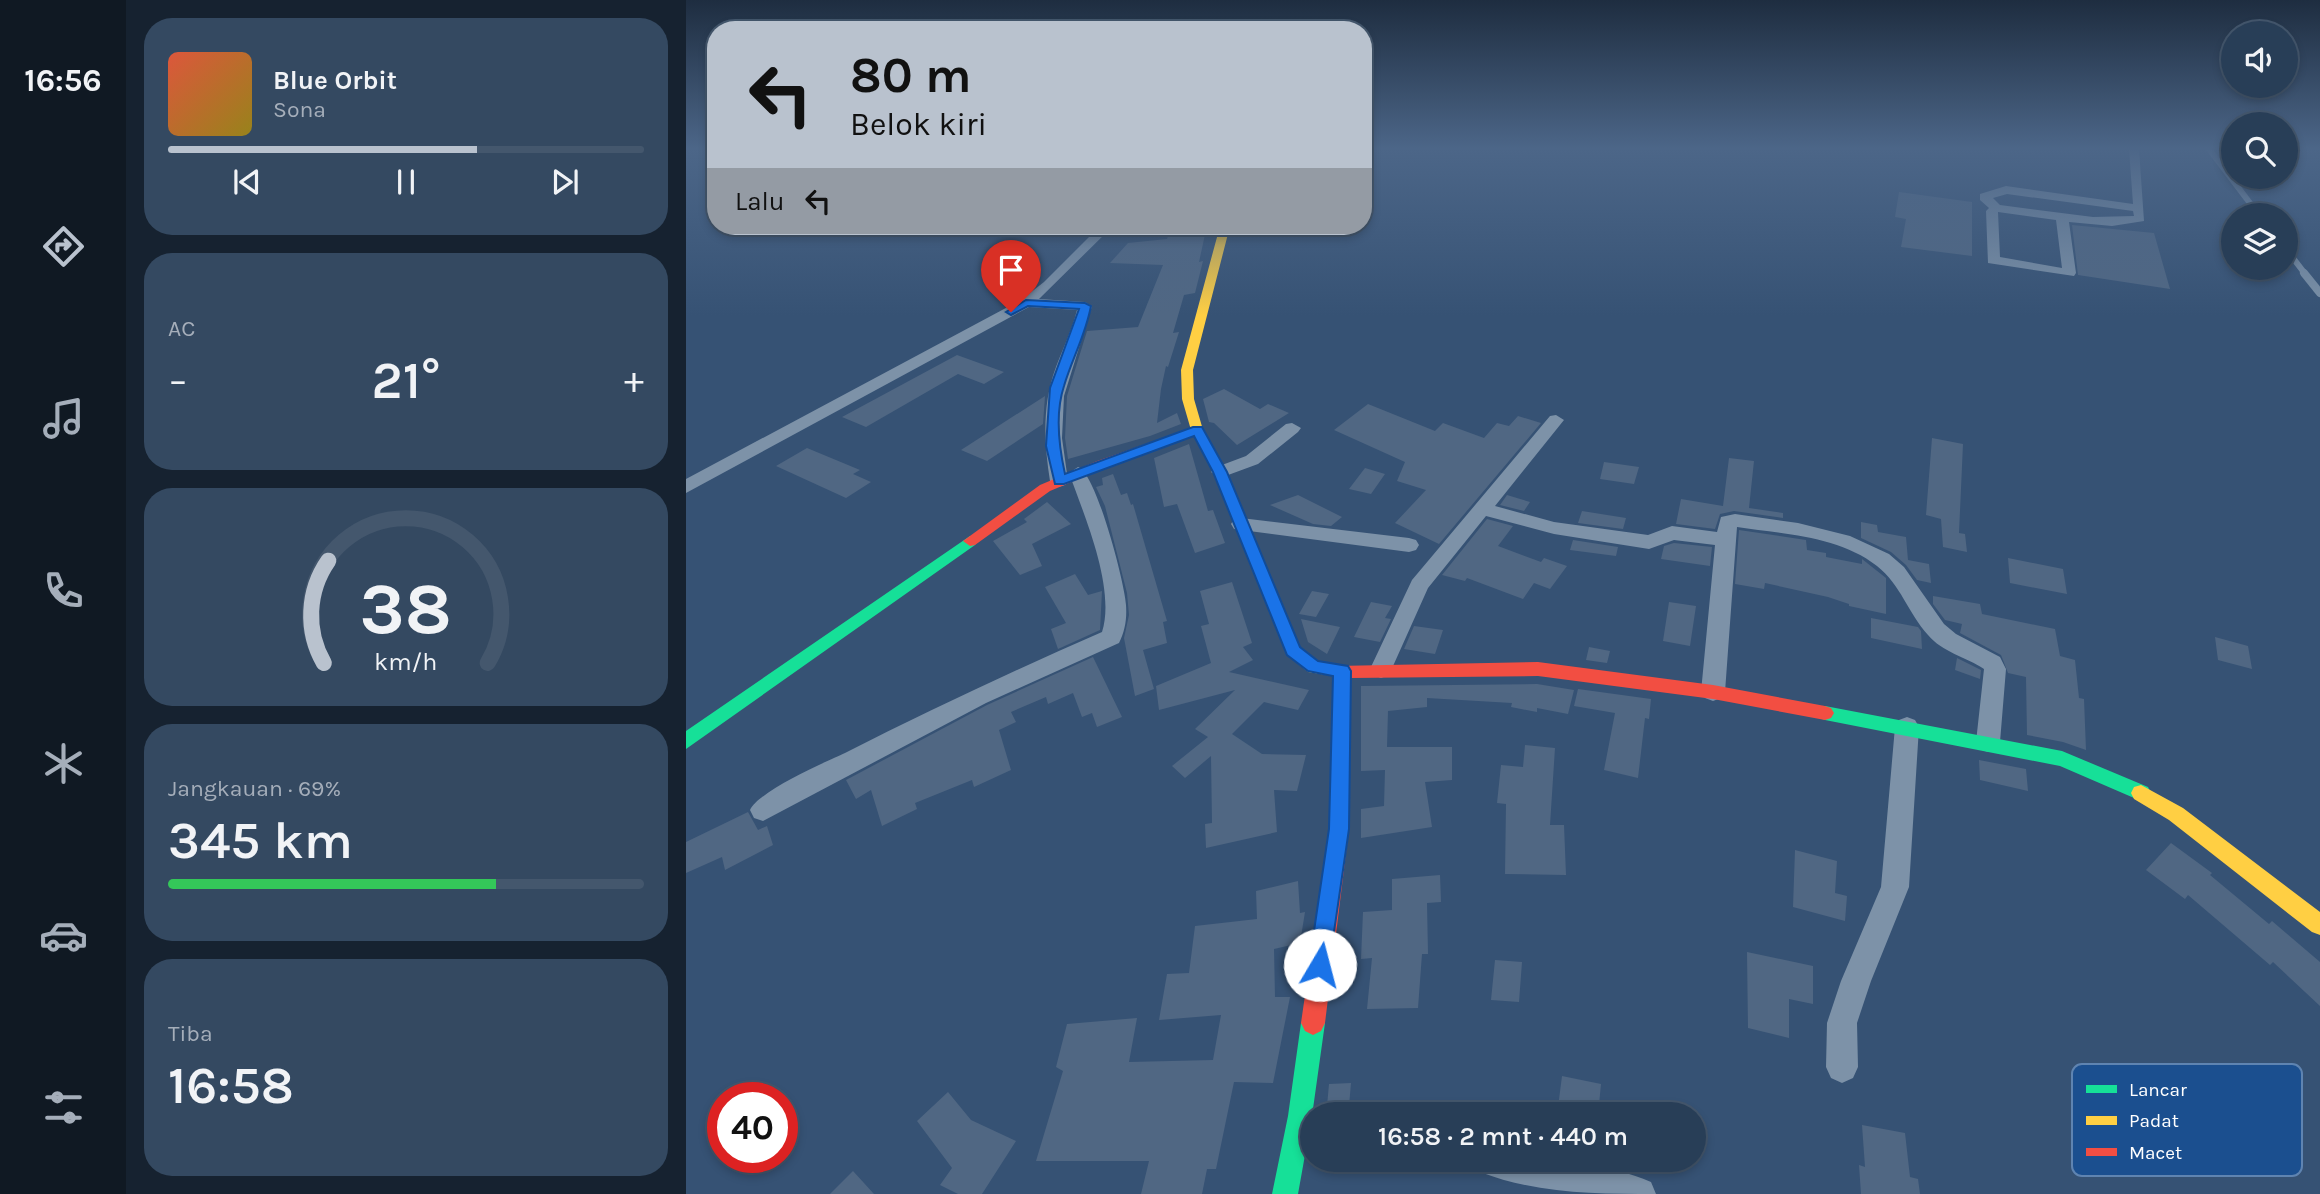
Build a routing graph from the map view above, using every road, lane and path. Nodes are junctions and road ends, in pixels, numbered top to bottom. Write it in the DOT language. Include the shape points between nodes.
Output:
graph roads {
  1 [pos="1993,205"];
  2 [pos="2115,205"];
  3 [pos="2139,205"];
  4 [pos="1997,208"];
  5 [pos="2139,208"];
  6 [pos="2062,216"];
  7 [pos="1098,235"];
  8 [pos="1223,235"];
  9 [pos="2298,265"];
  10 [pos="2320,293"];
  11 [pos="1026,303"];
  12 [pos="1556,420"];
  13 [pos="1292,428"];
  14 [pos="1197,430"];
  15 [pos="1220,472"];
  16 [pos="1069,477"];
  17 [pos="686,487"];
  18 [pos="1482,509"];
  19 [pos="1241,524"];
  20 [pos="1725,540"];
  21 [pos="1409,545"];
  22 [pos="1381,669"];
  23 [pos="1342,671"];
  24 [pos="1713,692"];
  25 [pos="1907,727"];
  26 [pos="686,741"];
  27 [pos="1988,742"];
  28 [pos="763,810"];
  29 [pos="2320,925"];
  30 [pos="1842,1067"];
  31 [pos="1308,1102"];
  32 [pos="1300,1140"];
  33 [pos="1544,1172"];
  34 [pos="1285,1194"];
  35 [pos="1639,1194"];
  1 -- 4 [label="street"];
  2 -- 5 [label="street"];
  3 -- 5 [label="street"];
  4 -- 6 [label="street"];
  4 -- 6 [label="street" via="1992,211 1993,260 2065,274 2070,272"];
  5 -- 6 [label="street" via="2140,218 2130,222"];
  7 -- 11 [label="street"];
  8 -- 14 [label="street" via="1187,370 1188,399"];
  9 -- 10 [label="lane"];
  11 -- 16 [label="street" via="1085,306 1056,388 1052,446"];
  11 -- 17 [label="street"];
  12 -- 18 [label="street"];
  13 -- 15 [label="street" via="1252,460"];
  14 -- 15 [label="street"];
  14 -- 16 [label="street"];
  15 -- 19 [label="street"];
  16 -- 26 [label="street" via="994,522"];
  16 -- 28 [label="street" via="1107,558 1115,597 1111,636 978,696"];
  18 -- 20 [label="street" via="1553,528 1649,542 1672,533"];
  18 -- 22 [label="street" via="1419,585"];
  19 -- 21 [label="street"];
  19 -- 23 [label="street" via="1293,651 1314,667"];
  20 -- 24 [label="street"];
  20 -- 27 [label="street" via="1728,522 1735,520 1831,537 1893,568 1936,629 1992,663"];
  22 -- 23 [label="street"];
  22 -- 24 [label="street" via="1538,669"];
  23 -- 31 [label="street" via="1339,829"];
  24 -- 25 [label="street"];
  25 -- 27 [label="street"];
  25 -- 30 [label="street" via="1895,887 1842,1023"];
  27 -- 29 [label="street" via="2062,758 2132,787 2176,814"];
  32 -- 34 [label="street"];
  33 -- 35 [label="street"];
}
